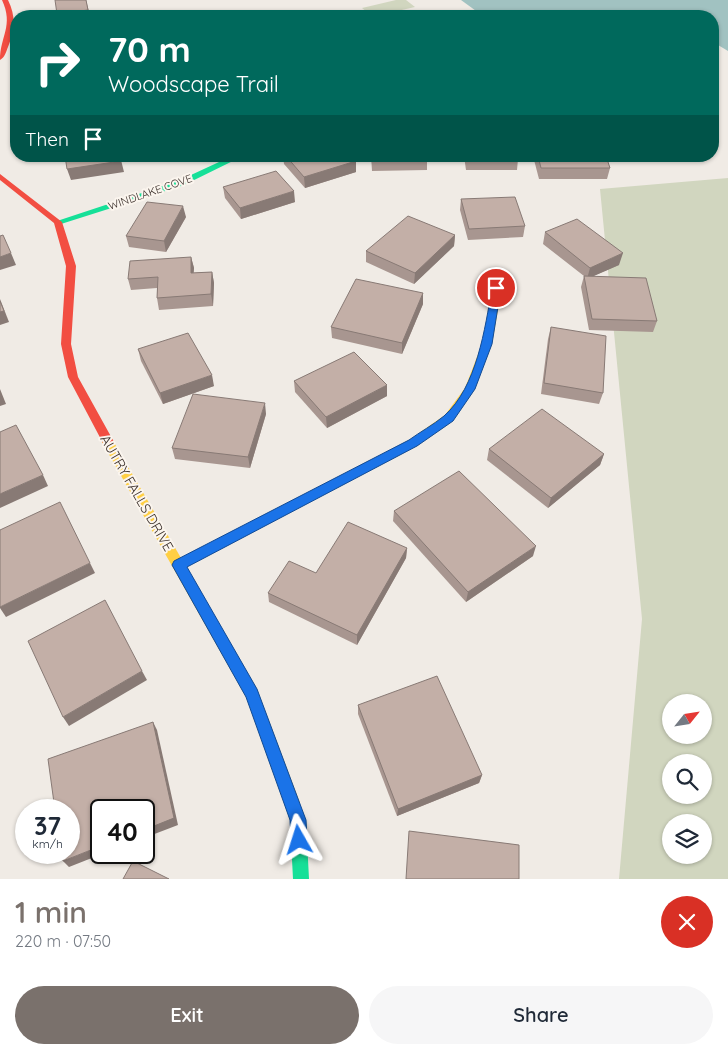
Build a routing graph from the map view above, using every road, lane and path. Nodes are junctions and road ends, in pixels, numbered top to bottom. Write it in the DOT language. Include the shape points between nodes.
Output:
graph roads {
  1 [pos="10,37"];
  2 [pos="0,58"];
  3 [pos="227,162"];
  4 [pos="0,176"];
  5 [pos="58,222"];
  6 [pos="496,288"];
  7 [pos="179,565"];
  8 [pos="300,879"];
  1 -- 2 [label="street"];
  3 -- 5 [label="street, WINDLAKE COVE" via="181,183"];
  4 -- 5 [label="street"];
  5 -- 7 [label="street, AUTRY FALLS DRIVE" via="71,266 66,344 73,377"];
  6 -- 7 [label="street" via="487,344 470,389 449,418 413,443"];
  7 -- 8 [label="street, AUTRY FALLS DRIVE" via="252,694 298,820"];
}
